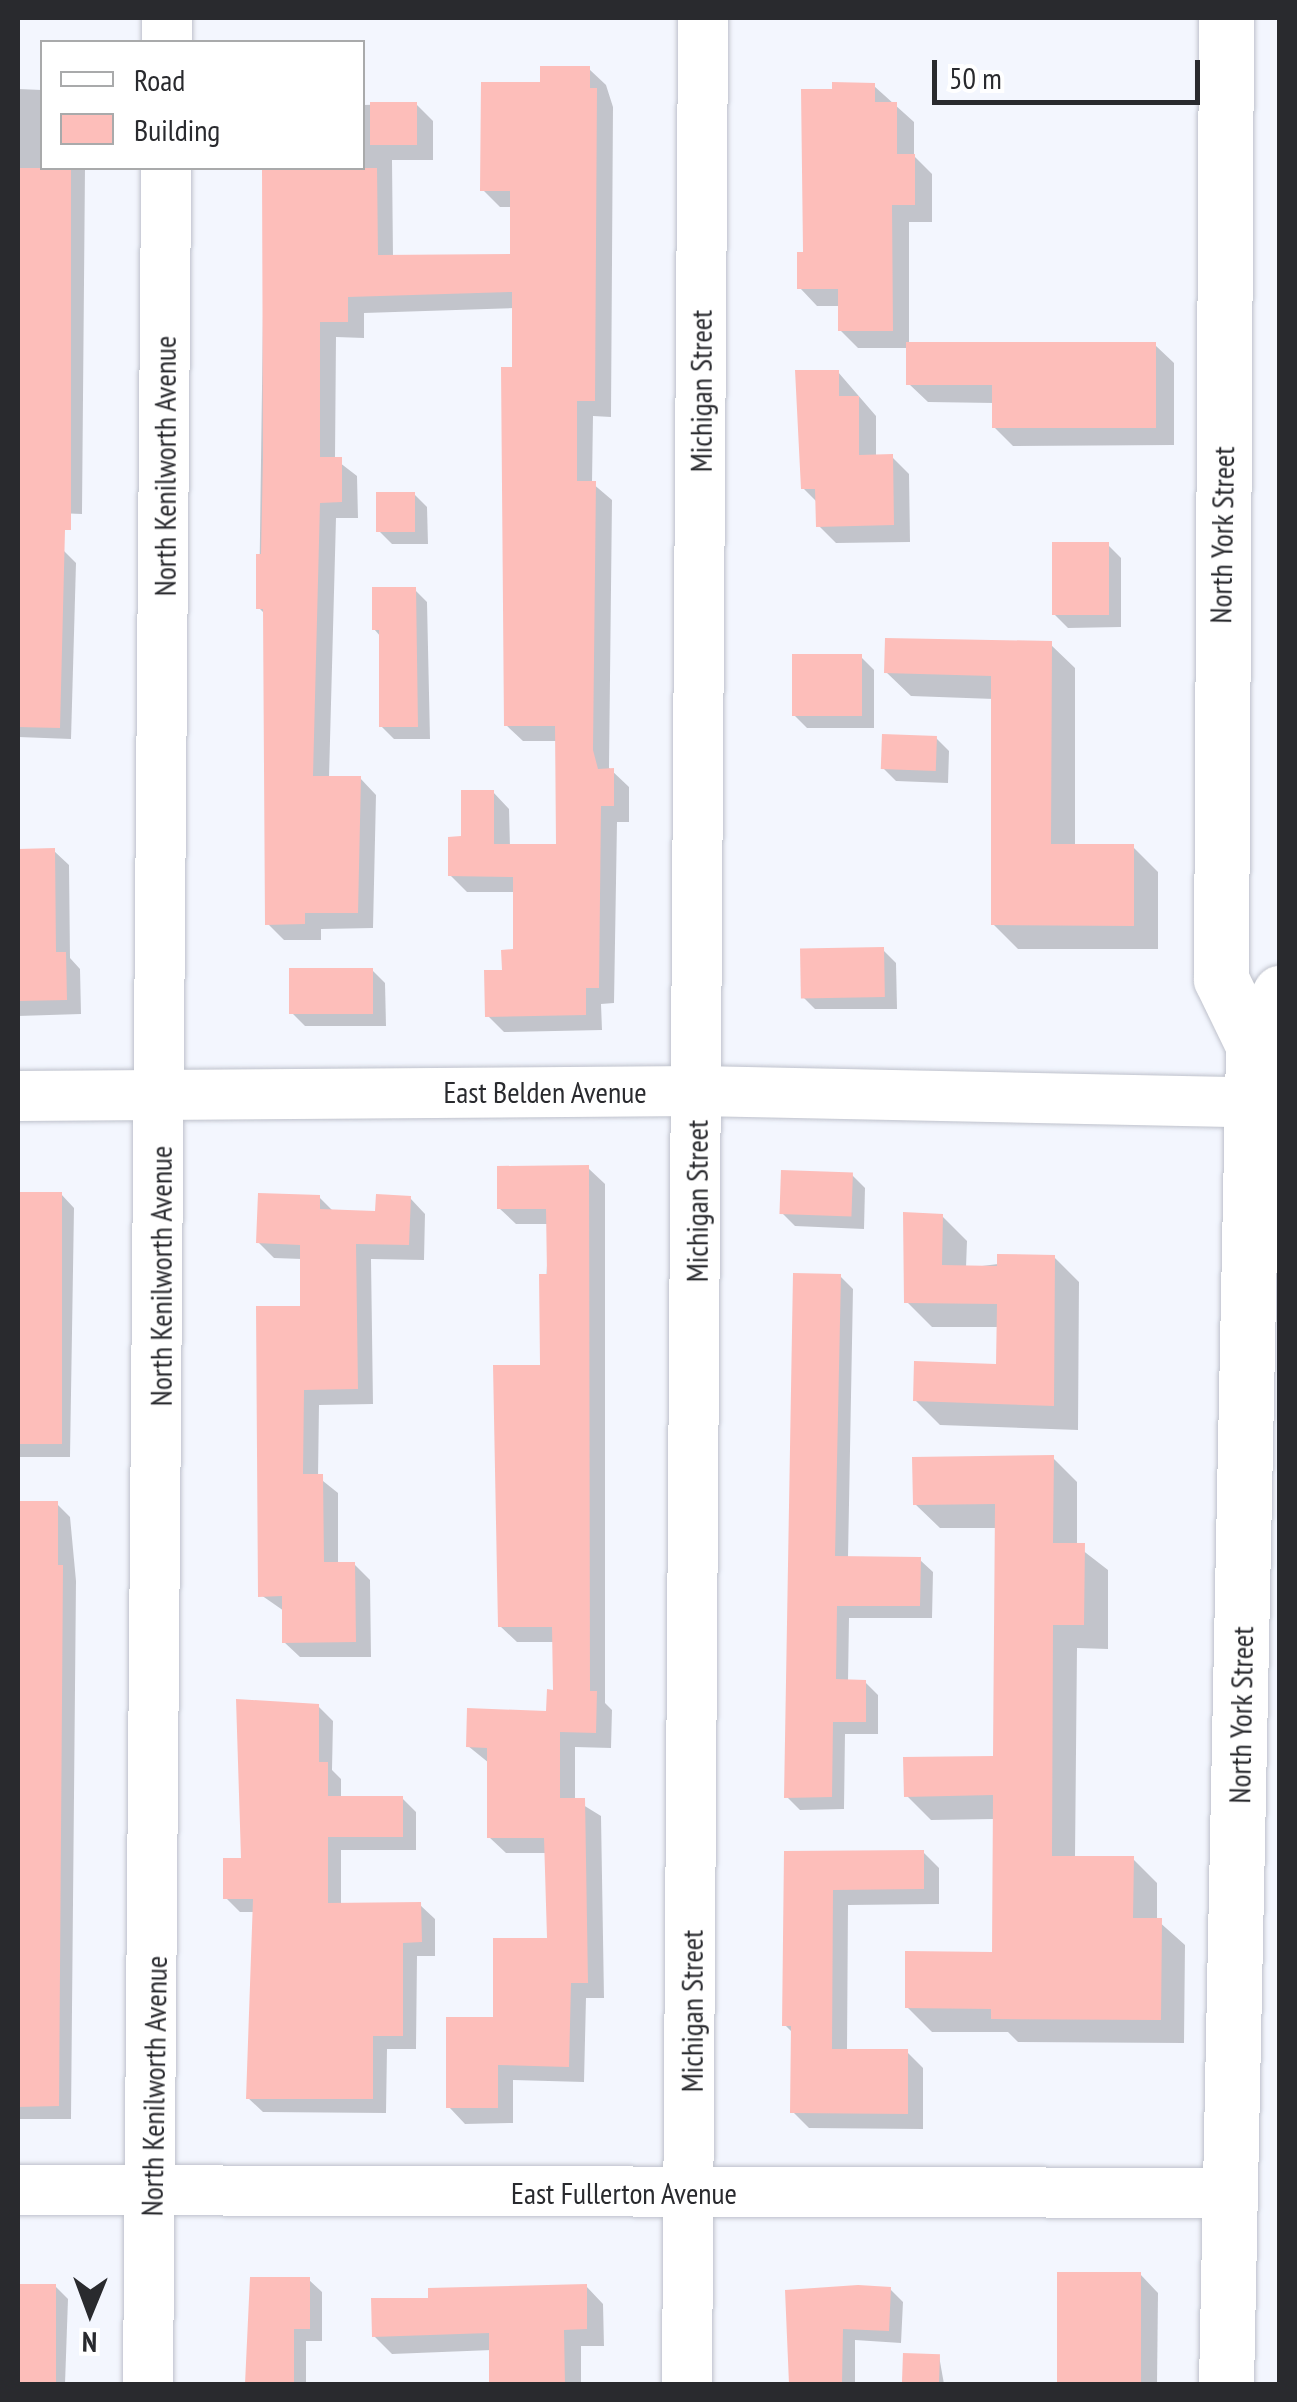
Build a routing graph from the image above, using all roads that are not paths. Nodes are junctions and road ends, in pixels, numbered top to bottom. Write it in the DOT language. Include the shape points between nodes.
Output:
graph roads {
  1 [pos="703,18"];
  2 [pos="1226,18"];
  3 [pos="166,170"];
  4 [pos="1280,993"];
  5 [pos="1253,1045"];
  6 [pos="698,1092"];
  7 [pos="162,1095"];
  8 [pos="18,1096"];
  9 [pos="1266,1103"];
  10 [pos="18,2190"];
  11 [pos="154,2190"];
  12 [pos="691,2194"];
  13 [pos="1230,2194"];
  14 [pos="148,2384"];
  15 [pos="686,2384"];
  16 [pos="1226,2384"];
  1 -- 6 [label="street, Michigan Street"];
  2 -- 5 [label="main road, North York Street" via="1221,980"];
  3 -- 7 [label="street, North Kenilworth Avenue"];
  4 -- 5 [label="main road, North York Street"];
  5 -- 9 [label="main road, North York Street"];
  6 -- 7 [label="street, East Belden Avenue"];
  6 -- 9 [label="street, East Belden Avenue"];
  6 -- 12 [label="street, Michigan Street"];
  7 -- 8 [label="street, East Belden Avenue"];
  7 -- 11 [label="street, North Kenilworth Avenue"];
  9 -- 13 [label="main road, North York Street"];
  10 -- 11 [label="street, East Fullerton Avenue"];
  11 -- 12 [label="street, East Fullerton Avenue"];
  11 -- 14 [label="street, North Kenilworth Avenue"];
  12 -- 13 [label="street, East Fullerton Avenue"];
  12 -- 15 [label="street, Michigan Street"];
  13 -- 16 [label="main road, North York Street"];
}
